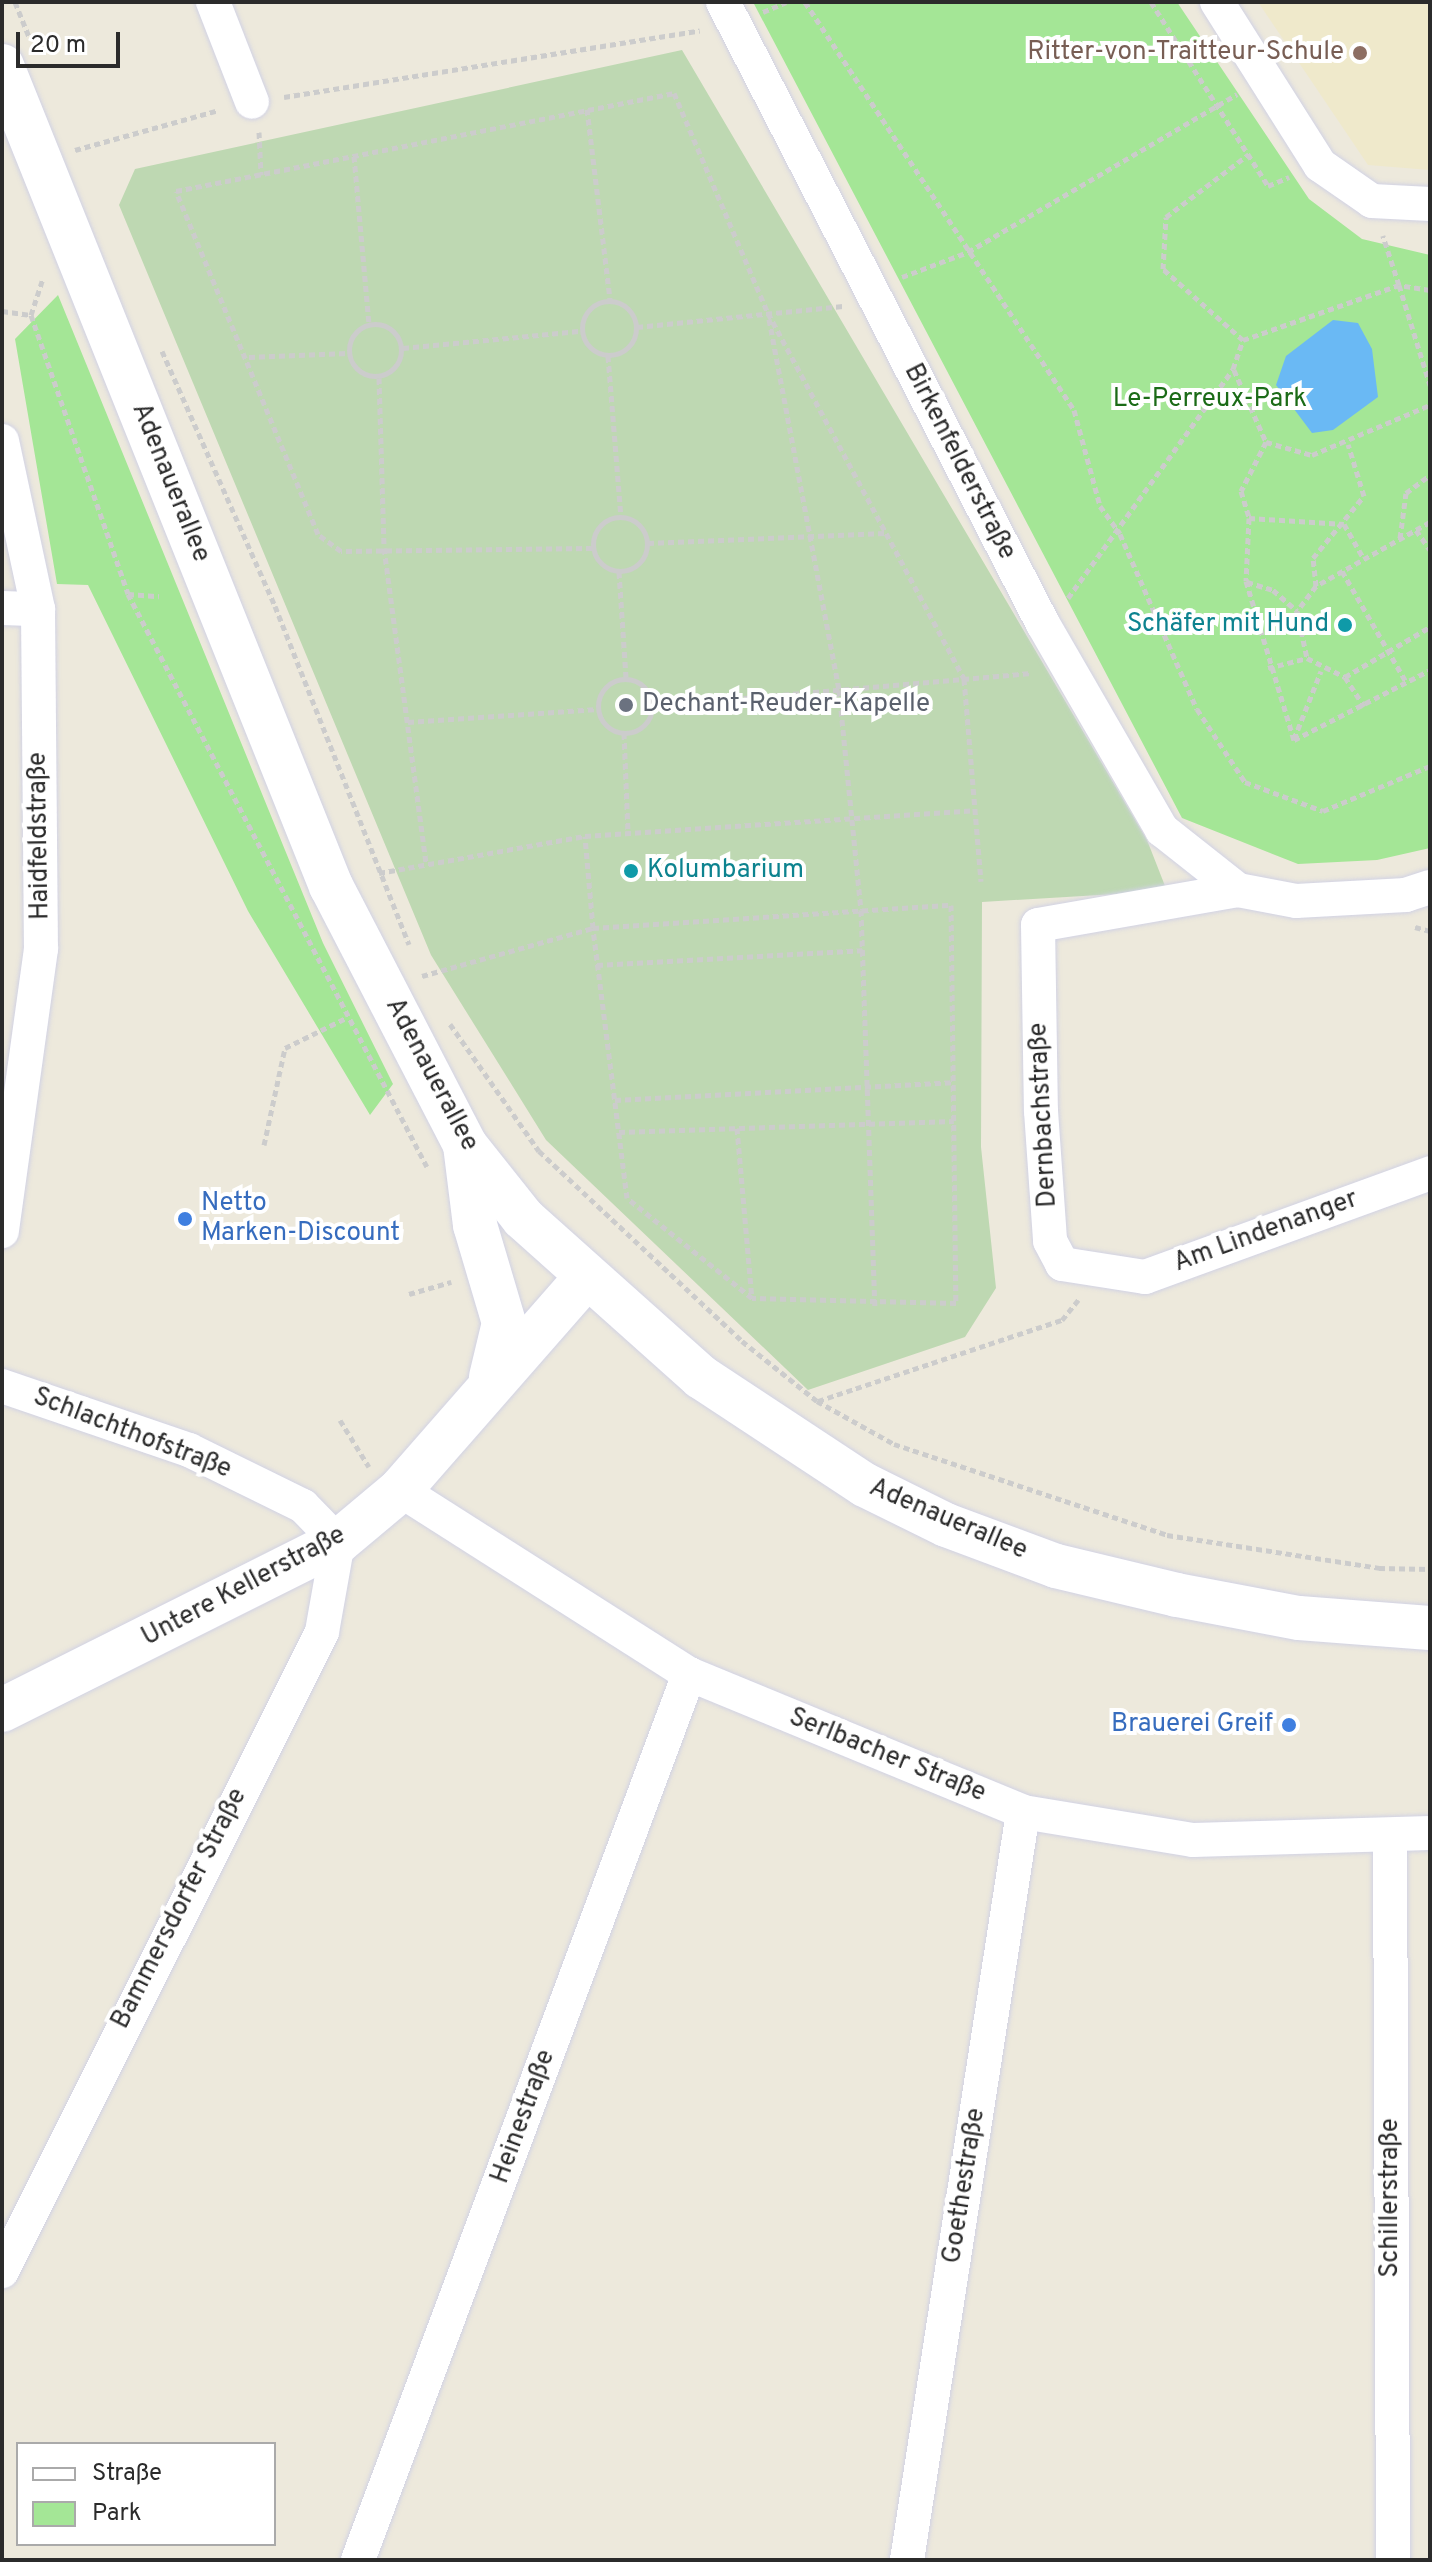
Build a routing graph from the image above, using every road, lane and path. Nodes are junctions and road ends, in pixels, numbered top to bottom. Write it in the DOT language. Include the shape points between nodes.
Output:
graph roads {
  1 [pos="213,2"];
  2 [pos="786,2"];
  3 [pos="805,2"];
  4 [pos="1151,2"];
  5 [pos="1217,2"];
  6 [pos="771,9"];
  7 [pos="729,14"];
  8 [pos="2,66"];
  9 [pos="1265,78"];
  10 [pos="252,102"];
  11 [pos="1215,106"];
  12 [pos="587,109"];
  13 [pos="1249,154"];
  14 [pos="354,156"];
  15 [pos="80,165"];
  16 [pos="1320,165"];
  17 [pos="1372,201"];
  18 [pos="1430,204"];
  19 [pos="968,252"];
  20 [pos="904,276"];
  21 [pos="1399,285"];
  22 [pos="1430,290"];
  23 [pos="871,291"];
  24 [pos="610,300"];
  25 [pos="2,311"];
  26 [pos="768,313"];
  27 [pos="369,323"];
  28 [pos="637,327"];
  29 [pos="581,331"];
  30 [pos="155,335"];
  31 [pos="1243,340"];
  32 [pos="403,348"];
  33 [pos="348,353"];
  34 [pos="608,356"];
  35 [pos="249,357"];
  36 [pos="1233,369"];
  37 [pos="379,378"];
  38 [pos="1430,385"];
  39 [pos="1430,405"];
  40 [pos="2,441"];
  41 [pos="1266,442"];
  42 [pos="1348,444"];
  43 [pos="1430,475"];
  44 [pos="621,516"];
  45 [pos="1249,518"];
  46 [pos="1430,522"];
  47 [pos="1344,524"];
  48 [pos="1416,530"];
  49 [pos="885,533"];
  50 [pos="1120,534"];
  51 [pos="811,536"];
  52 [pos="1400,538"];
  53 [pos="648,543"];
  54 [pos="384,548"];
  55 [pos="592,548"];
  56 [pos="1430,550"];
  57 [pos="1364,559"];
  58 [pos="1342,571"];
  59 [pos="619,572"];
  60 [pos="1246,581"];
  61 [pos="1081,586"];
  62 [pos="1316,586"];
  63 [pos="128,594"];
  64 [pos="159,596"];
  65 [pos="2,608"];
  66 [pos="38,609"];
  67 [pos="1297,611"];
  68 [pos="1430,627"];
  69 [pos="1390,650"];
  70 [pos="1307,658"];
  71 [pos="1068,667"];
  72 [pos="1268,668"];
  73 [pos="1430,670"];
  74 [pos="1321,671"];
  75 [pos="626,677"];
  76 [pos="1345,677"];
  77 [pos="964,679"];
  78 [pos="1406,682"];
  79 [pos="839,690"];
  80 [pos="654,706"];
  81 [pos="1364,706"];
  82 [pos="598,709"];
  83 [pos="408,722"];
  84 [pos="624,733"];
  85 [pos="1294,740"];
  86 [pos="1430,766"];
  87 [pos="974,810"];
  88 [pos="851,818"];
  89 [pos="628,833"];
  90 [pos="585,836"];
  91 [pos="426,863"];
  92 [pos="379,873"];
  93 [pos="981,881"];
  94 [pos="1430,887"];
  95 [pos="1238,890"];
  96 [pos="861,910"];
  97 [pos="593,928"];
  98 [pos="863,950"];
  99 [pos="597,965"];
  100 [pos="422,976"];
  101 [pos="430,989"];
  102 [pos="445,1015"];
  103 [pos="346,1018"];
  104 [pos="953,1082"];
  105 [pos="867,1086"];
  106 [pos="615,1100"];
  107 [pos="954,1121"];
  108 [pos="869,1124"];
  109 [pos="737,1128"];
  110 [pos="619,1132"];
  111 [pos="264,1145"];
  112 [pos="465,1145"];
  113 [pos="1430,1173"];
  114 [pos="436,1184"];
  115 [pos="2,1231"];
  116 [pos="1099,1274"];
  117 [pos="584,1280"];
  118 [pos="443,1285"];
  119 [pos="409,1294"];
  120 [pos="752,1298"];
  121 [pos="875,1306"];
  122 [pos="2,1386"];
  123 [pos="488,1387"];
  124 [pos="817,1401"];
  125 [pos="340,1420"];
  126 [pos="386,1480"];
  127 [pos="338,1542"];
  128 [pos="1430,1569"];
  129 [pos="1430,1628"];
  130 [pos="689,1674"];
  131 [pos="2,1710"];
  132 [pos="1023,1812"];
  133 [pos="1430,1833"];
  134 [pos="1390,1836"];
  135 [pos="2,2271"];
  136 [pos="358,2560"];
  137 [pos="907,2560"];
  138 [pos="1393,2560"];
  1 -- 10 [label="street"];
  2 -- 6 [label="path"];
  3 -- 19 [label="path"];
  4 -- 11 [label="path"];
  5 -- 9 [label="street"];
  7 -- 10 [label="path"];
  7 -- 23 [label="street, Birkenfelderstraße"];
  8 -- 112 [label="main road, Adenauerallee" via="331,886"];
  9 -- 11 [label="path"];
  9 -- 16 [label="street"];
  10 -- 15 [label="path" via="97,140 74,150"];
  11 -- 13 [label="path"];
  11 -- 19 [label="path"];
  12 -- 14 [label="path"];
  12 -- 24 [label="path"];
  12 -- 26 [label="path" via="674,93"];
  13 -- 16 [label="path" via="1268,186"];
  13 -- 31 [label="path" via="1166,217 1163,269"];
  14 -- 27 [label="path"];
  14 -- 35 [label="path" via="176,191"];
  16 -- 17 [label="street"];
  17 -- 18 [label="street"];
  17 -- 21 [label="path"];
  19 -- 20 [label="path"];
  19 -- 50 [label="path" via="1074,410 1100,506"];
  21 -- 22 [label="path"];
  21 -- 31 [label="path"];
  21 -- 38 [label="path"];
  23 -- 26 [label="path" via="842,306"];
  23 -- 71 [label="street, Birkenfelderstraße"];
  24 -- 28 [label="path" via="629,308"];
  24 -- 29 [label="path" via="588,309"];
  25 -- 63 [label="path" via="31,315"];
  26 -- 28 [label="path"];
  26 -- 49 [label="path"];
  26 -- 51 [label="path"];
  27 -- 32 [label="path" via="395,330"];
  27 -- 33 [label="path" via="356,331"];
  28 -- 34 [label="path" via="628,349"];
  29 -- 32 [label="path"];
  29 -- 34 [label="path" via="590,349"];
  30 -- 92 [label="path" via="275,606"];
  31 -- 36 [label="path"];
  32 -- 37 [label="path" via="394,371"];
  33 -- 35 [label="path"];
  33 -- 37 [label="path" via="357,370"];
  34 -- 44 [label="path"];
  35 -- 54 [label="path" via="318,534 341,551"];
  36 -- 41 [label="path"];
  36 -- 50 [label="path"];
  37 -- 54 [label="path"];
  39 -- 42 [label="path"];
  40 -- 66 [label="street, Haidfeldstraße"];
  41 -- 42 [label="path" via="1312,455"];
  41 -- 45 [label="path" via="1241,491"];
  42 -- 47 [label="path" via="1364,496"];
  43 -- 52 [label="path" via="1406,493"];
  44 -- 53 [label="path" via="640,524"];
  44 -- 55 [label="path" via="599,525"];
  45 -- 47 [label="path"];
  45 -- 60 [label="path"];
  46 -- 48 [label="path"];
  47 -- 57 [label="path"];
  47 -- 62 [label="path" via="1313,558"];
  48 -- 52 [label="path"];
  48 -- 56 [label="path"];
  49 -- 51 [label="path"];
  49 -- 77 [label="path"];
  50 -- 61 [label="path"];
  50 -- 86 [label="path" via="1197,709 1245,782 1323,811"];
  51 -- 53 [label="path"];
  51 -- 79 [label="path"];
  52 -- 57 [label="path"];
  53 -- 59 [label="path" via="639,565"];
  54 -- 55 [label="path"];
  54 -- 83 [label="path"];
  55 -- 59 [label="path" via="602,564"];
  57 -- 58 [label="path"];
  58 -- 62 [label="path"];
  58 -- 69 [label="path"];
  59 -- 75 [label="path"];
  60 -- 67 [label="path" via="1273,590"];
  60 -- 72 [label="path"];
  62 -- 67 [label="path"];
  63 -- 64 [label="path"];
  63 -- 103 [label="path"];
  65 -- 66 [label="street"];
  66 -- 115 [label="street, Haidfeldstraße" via="41,949"];
  67 -- 70 [label="path"];
  68 -- 69 [label="path"];
  69 -- 76 [label="path"];
  69 -- 78 [label="path"];
  70 -- 72 [label="path"];
  70 -- 74 [label="path"];
  71 -- 77 [label="path"];
  71 -- 95 [label="street, Birkenfelderstraße" via="1162,830"];
  72 -- 85 [label="path"];
  73 -- 78 [label="path"];
  74 -- 76 [label="path"];
  74 -- 85 [label="path"];
  75 -- 80 [label="path" via="646,686"];
  75 -- 82 [label="path" via="605,687"];
  76 -- 81 [label="path"];
  77 -- 79 [label="path"];
  77 -- 87 [label="path"];
  78 -- 81 [label="path"];
  79 -- 80 [label="path"];
  79 -- 88 [label="path"];
  80 -- 84 [label="path" via="644,726"];
  81 -- 85 [label="path"];
  82 -- 83 [label="path"];
  82 -- 84 [label="path" via="607,726"];
  83 -- 91 [label="path"];
  84 -- 89 [label="path"];
  87 -- 88 [label="path"];
  87 -- 93 [label="path"];
  88 -- 89 [label="path"];
  88 -- 96 [label="path"];
  89 -- 90 [label="path"];
  90 -- 91 [label="path"];
  90 -- 97 [label="path"];
  91 -- 92 [label="path"];
  92 -- 100 [label="path"];
  94 -- 95 [label="street" via="1406,895 1296,901"];
  95 -- 116 [label="street, Dernbachstraße" via="1038,925 1050,1241 1062,1264"];
  96 -- 97 [label="path"];
  96 -- 98 [label="path"];
  96 -- 104 [label="path" via="951,905"];
  97 -- 99 [label="path"];
  97 -- 100 [label="path"];
  98 -- 99 [label="path"];
  98 -- 105 [label="path"];
  99 -- 106 [label="path"];
  100 -- 101 [label="path"];
  102 -- 124 [label="path" via="539,1151"];
  103 -- 111 [label="path" via="285,1048"];
  103 -- 114 [label="path"];
  104 -- 105 [label="path"];
  104 -- 107 [label="path"];
  105 -- 106 [label="path"];
  105 -- 108 [label="path"];
  106 -- 110 [label="path"];
  107 -- 108 [label="path"];
  107 -- 121 [label="path" via="956,1303"];
  108 -- 109 [label="path"];
  108 -- 121 [label="path"];
  109 -- 110 [label="path"];
  109 -- 120 [label="path"];
  110 -- 120 [label="path" via="627,1198"];
  112 -- 117 [label="main road, Adenauerallee"];
  112 -- 123 [label="main road" via="475,1225 504,1323"];
  113 -- 116 [label="street, Am Lindenanger" via="1145,1277"];
  116 -- 124 [label="path" via="1062,1320"];
  117 -- 123 [label="main road, Untere Kellerstraße"];
  117 -- 129 [label="main road, Adenauerallee" via="778,1431 946,1525 1056,1566 1177,1595 1299,1618"];
  118 -- 119 [label="path"];
  120 -- 121 [label="path"];
  122 -- 127 [label="street, Schlachthofstraße" via="189,1450 303,1506"];
  123 -- 126 [label="main road, Untere Kellerstraße"];
  124 -- 128 [label="path" via="894,1444 1167,1535 1379,1568"];
  125 -- 126 [label="path"];
  126 -- 127 [label="main road, Untere Kellerstraße"];
  126 -- 130 [label="street, Serlbacher Straße"];
  127 -- 131 [label="main road, Untere Kellerstraße"];
  127 -- 135 [label="street, Bammersdorfer Straße" via="322,1632"];
  130 -- 132 [label="street, Serlbacher Straße"];
  130 -- 136 [label="street, Heinestraße"];
  132 -- 134 [label="street, Serlbacher Straße" via="1193,1840"];
  132 -- 137 [label="street, Goethestraße"];
  133 -- 134 [label="street, Serlbacher Straße"];
  134 -- 138 [label="street, Schillerstraße"];
}
